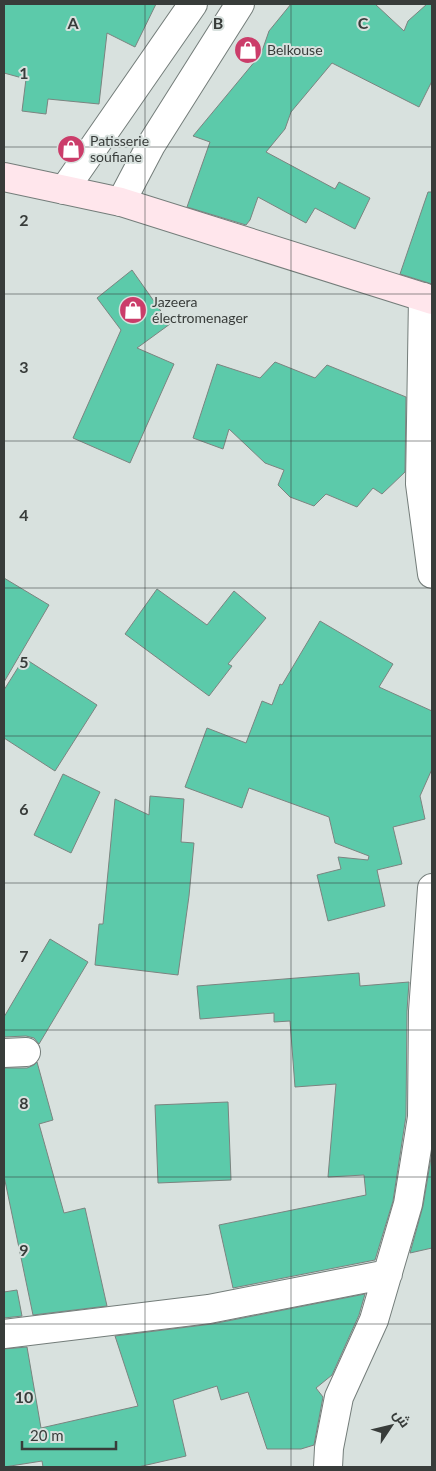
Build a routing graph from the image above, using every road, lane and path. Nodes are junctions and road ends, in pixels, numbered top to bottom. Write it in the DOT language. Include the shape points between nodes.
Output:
graph roads {
  1 [pos="193,4"];
  2 [pos="240,4"];
  3 [pos="4,176"];
  4 [pos="64,190"];
  5 [pos="121,202"];
  6 [pos="428,298"];
  7 [pos="432,574"];
  8 [pos="432,888"];
  9 [pos="388,1274"];
  10 [pos="4,1334"];
  11 [pos="328,1467"];
  1 -- 4 [label="street"];
  2 -- 5 [label="street" via="151,145"];
  3 -- 4 [label="main road"];
  4 -- 5 [label="main road"];
  5 -- 6 [label="main road"];
  6 -- 7 [label="street" via="420,484"];
  8 -- 9 [label="street" via="423,1011 422,1117 408,1204"];
  9 -- 10 [label="street" via="209,1309"];
  9 -- 11 [label="street" via="374,1320 339,1396"];
}
